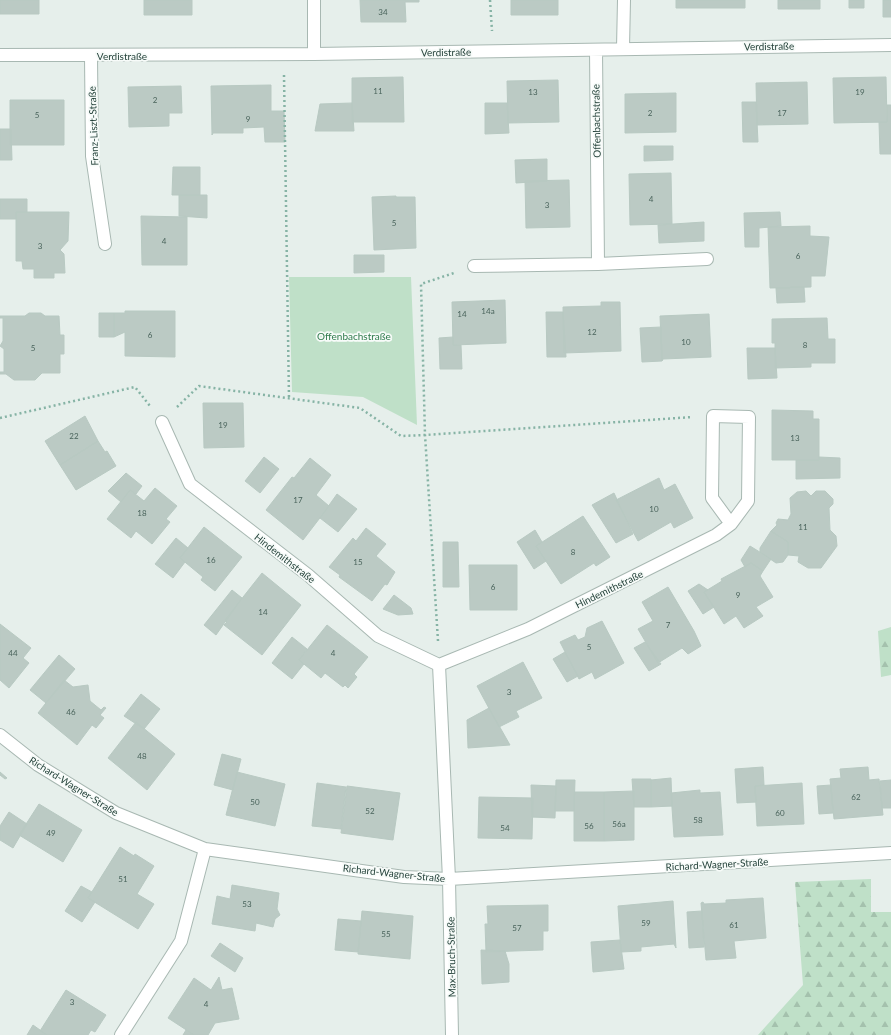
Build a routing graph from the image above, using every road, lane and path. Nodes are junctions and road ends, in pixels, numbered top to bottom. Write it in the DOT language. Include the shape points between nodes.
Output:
graph roads {
  1 [pos="314,0"];
  2 [pos="490,0"];
  3 [pos="624,0"];
  4 [pos="891,45"];
  5 [pos="623,48"];
  6 [pos="596,50"];
  7 [pos="494,52"];
  8 [pos="284,54"];
  9 [pos="314,54"];
  10 [pos="0,55"];
  11 [pos="91,56"];
  12 [pos="104,244"];
  13 [pos="708,259"];
  14 [pos="598,264"];
  15 [pos="474,266"];
  16 [pos="289,399"];
  17 [pos="713,416"];
  18 [pos="0,418"];
  19 [pos="162,422"];
  20 [pos="425,435"];
  21 [pos="730,524"];
  22 [pos="439,665"];
  23 [pos="0,735"];
  24 [pos="205,849"];
  25 [pos="891,853"];
  26 [pos="449,879"];
  27 [pos="121,1035"];
  28 [pos="452,1035"];
  1 -- 9 [label="street"];
  2 -- 7 [label="path"];
  3 -- 5 [label="street"];
  4 -- 5 [label="street, Verdistraße"];
  5 -- 6 [label="street, Verdistraße"];
  6 -- 7 [label="street, Verdistraße"];
  6 -- 14 [label="street, Offenbachstraße"];
  7 -- 9 [label="street, Verdistraße"];
  8 -- 9 [label="street, Verdistraße"];
  8 -- 11 [label="street, Verdistraße"];
  8 -- 16 [label="path"];
  10 -- 11 [label="street, Verdistraße"];
  11 -- 12 [label="street, Franz-Liszt-Straße" via="92,156"];
  13 -- 14 [label="street"];
  14 -- 15 [label="street"];
  15 -- 20 [label="path" via="421,284"];
  16 -- 19 [label="path" via="199,386"];
  16 -- 20 [label="path" via="360,408 401,436"];
  17 -- 20 [label="path"];
  17 -- 21 [label="street" via="712,498"];
  17 -- 21 [label="street, Hindemithstraße" via="749,417 748,501"];
  18 -- 19 [label="path" via="135,387"];
  19 -- 22 [label="street, Hindemithstraße" via="190,484 308,575 378,636"];
  20 -- 22 [label="path"];
  21 -- 22 [label="street, Hindemithstraße" via="716,535 528,629"];
  22 -- 26 [label="street"];
  23 -- 24 [label="street, Richard-Wagner-Straße" via="38,765 116,813"];
  24 -- 26 [label="street, Richard-Wagner-Straße" via="404,877"];
  24 -- 27 [label="street" via="181,941"];
  25 -- 26 [label="street, Richard-Wagner-Straße"];
  26 -- 28 [label="street, Max-Bruch-Straße"];
}
